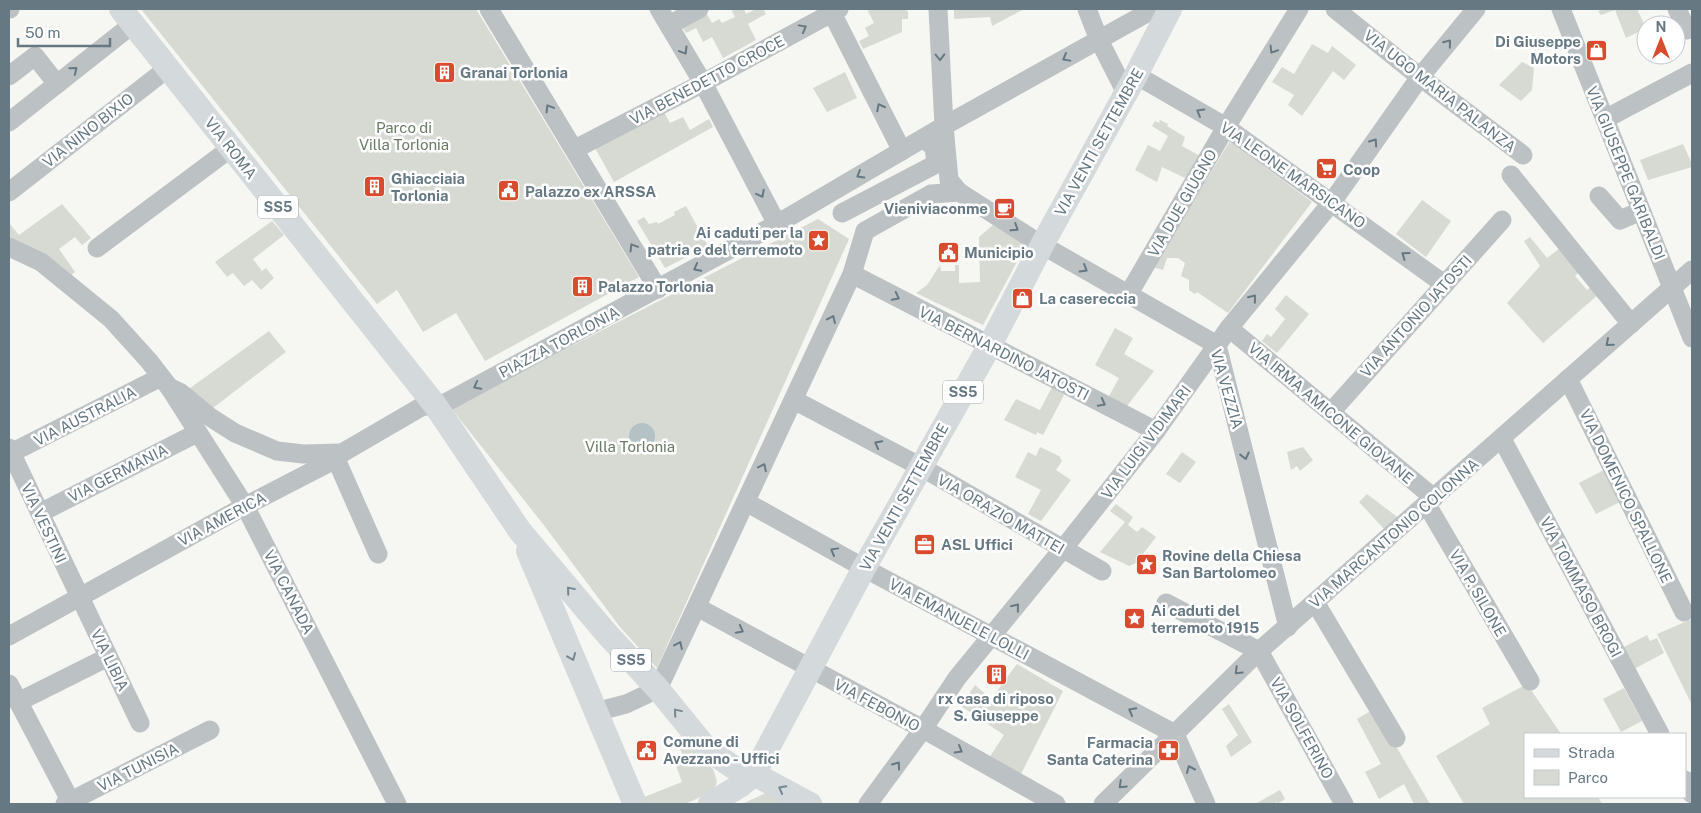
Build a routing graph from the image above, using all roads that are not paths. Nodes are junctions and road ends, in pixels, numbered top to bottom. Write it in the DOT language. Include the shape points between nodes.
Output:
graph roads {
  1 [pos="699,9"];
  2 [pos="938,9"];
  3 [pos="1087,9"];
  4 [pos="1154,9"];
  5 [pos="1170,9"];
  6 [pos="1298,9"];
  7 [pos="1335,9"];
  8 [pos="1476,9"];
  9 [pos="1561,9"];
  10 [pos="1677,9"];
  11 [pos="494,10"];
  12 [pos="833,10"];
  13 [pos="127,16"];
  14 [pos="664,17"];
  15 [pos="1687,30"];
  16 [pos="1100,40"];
  17 [pos="168,68"];
  18 [pos="1692,73"];
  19 [pos="9,76"];
  20 [pos="1420,77"];
  21 [pos="57,84"];
  22 [pos="703,84"];
  23 [pos="1131,84"];
  24 [pos="1605,120"];
  25 [pos="9,122"];
  26 [pos="944,126"];
  27 [pos="1226,127"];
  28 [pos="923,138"];
  29 [pos="231,148"];
  30 [pos="575,149"];
  31 [pos="902,151"];
  32 [pos="1523,155"];
  33 [pos="936,164"];
  34 [pos="1512,175"];
  35 [pos="954,186"];
  36 [pos="9,192"];
  37 [pos="1599,196"];
  38 [pos="816,201"];
  39 [pos="1332,202"];
  40 [pos="1641,211"];
  41 [pos="842,213"];
  42 [pos="1502,220"];
  43 [pos="777,224"];
  44 [pos="865,231"];
  45 [pos="1042,245"];
  46 [pos="9,248"];
  47 [pos="97,248"];
  48 [pos="1692,270"];
  49 [pos="852,274"];
  50 [pos="1444,284"];
  51 [pos="658,289"];
  52 [pos="1672,289"];
  53 [pos="1128,294"];
  54 [pos="1631,324"];
  55 [pos="1229,328"];
  56 [pos="1692,338"];
  57 [pos="990,345"];
  58 [pos="1217,345"];
  59 [pos="1568,379"];
  60 [pos="165,382"];
  61 [pos="794,400"];
  62 [pos="435,405"];
  63 [pos="1331,412"];
  64 [pos="1156,431"];
  65 [pos="197,432"];
  66 [pos="1502,439"];
  67 [pos="10,452"];
  68 [pos="339,456"];
  69 [pos="921,467"];
  70 [pos="746,502"];
  71 [pos="1431,502"];
  72 [pos="246,506"];
  73 [pos="40,513"];
  74 [pos="520,531"];
  75 [pos="1063,549"];
  76 [pos="378,554"];
  77 [pos="864,568"];
  78 [pos="1102,571"];
  79 [pos="80,597"];
  80 [pos="1315,602"];
  81 [pos="1166,603"];
  82 [pos="697,607"];
  83 [pos="1684,612"];
  84 [pos="1288,627"];
  85 [pos="9,636"];
  86 [pos="992,636"];
  87 [pos="1259,651"];
  88 [pos="108,657"];
  89 [pos="811,668"];
  90 [pos="1530,681"];
  91 [pos="9,684"];
  92 [pos="658,689"];
  93 [pos="18,702"];
  94 [pos="595,712"];
  95 [pos="140,723"];
  96 [pos="923,729"];
  97 [pos="210,730"];
  98 [pos="1659,733"];
  99 [pos="1175,734"];
  100 [pos="1396,738"];
  101 [pos="707,749"];
  102 [pos="754,774"];
  103 [pos="1686,782"];
  104 [pos="1692,794"];
  105 [pos="718,800"];
  106 [pos="69,803"];
  107 [pos="397,804"];
  108 [pos="635,804"];
  109 [pos="810,804"];
  110 [pos="868,804"];
  111 [pos="1056,804"];
  112 [pos="1103,804"];
  113 [pos="1206,804"];
  114 [pos="1344,804"];
  1 -- 14 [label="street"];
  2 -- 26 [label="street, one-way"];
  3 -- 16 [label="street"];
  4 -- 16 [label="street, PIAZZA TORLONIA"];
  5 -- 23 [label="main road, VIA VENTI SETTEMBRE / SS5"];
  6 -- 27 [label="street, VIA DUE GIUGNO, one-way"];
  7 -- 20 [label="street, VIA UGO MARIA PALANZA"];
  20 -- 8 [label="street, VIA LUIGI VIDIMARI, one-way"];
  9 -- 24 [label="street, VIA GIUSEPPE GARIBALDI"];
  10 -- 15 [label="street"];
  30 -- 11 [label="street, one-way"];
  22 -- 12 [label="street, VIA BENEDETTO CROCE, one-way"];
  31 -- 12 [label="street, one-way"];
  13 -- 17 [label="main road, VIA ROMA / SS5"];
  21 -- 13 [label="street, one-way"];
  14 -- 22 [label="street, one-way"];
  16 -- 23 [label="street"];
  16 -- 26 [label="street, PIAZZA TORLONIA, one-way"];
  17 -- 29 [label="main road, VIA ROMA / SS5"];
  17 -- 36 [label="street, VIA NINO BIXIO"];
  18 -- 24 [label="street"];
  19 -- 21 [label="street" via="35,56"];
  20 -- 32 [label="street, VIA UGO MARIA PALANZA"];
  39 -- 20 [label="street, VIA LUIGI VIDIMARI, one-way"];
  21 -- 25 [label="street"];
  22 -- 30 [label="street, VIA BENEDETTO CROCE"];
  22 -- 43 [label="street, one-way"];
  27 -- 23 [label="street, VIA LEONE MARSICANO, one-way"];
  23 -- 45 [label="main road, VIA VENTI SETTEMBRE / SS5"];
  24 -- 40 [label="street, VIA GIUSEPPE GARIBALDI"];
  26 -- 28 [label="street, PIAZZA TORLONIA"];
  26 -- 35 [label="street"];
  27 -- 39 [label="street, VIA LEONE MARSICANO"];
  27 -- 53 [label="street, VIA DUE GIUGNO"];
  28 -- 31 [label="street, PIAZZA TORLONIA"];
  28 -- 33 [label="street, VIA VEZZIA" via="934,147"];
  29 -- 47 [label="street"];
  29 -- 62 [label="main road, VIA ROMA / SS5"];
  51 -- 30 [label="street, one-way"];
  31 -- 38 [label="street, PIAZZA TORLONIA, one-way"];
  33 -- 35 [label="street, VIA VEZZIA"];
  33 -- 41 [label="street"];
  34 -- 54 [label="street"];
  35 -- 44 [label="street" via="931,194"];
  35 -- 45 [label="street, VIA VEZZIA, one-way"];
  37 -- 40 [label="street" via="1620,220"];
  38 -- 41 [label="street"];
  38 -- 43 [label="street, PIAZZA TORLONIA"];
  50 -- 39 [label="street, VIA LEONE MARSICANO, one-way"];
  55 -- 39 [label="street, VIA LUIGI VIDIMARI, one-way"];
  40 -- 52 [label="street, VIA GIUSEPPE GARIBALDI"];
  41 -- 44 [label="street"];
  42 -- 50 [label="street, VIA ANTONIO JATOSTI"];
  43 -- 51 [label="street, PIAZZA TORLONIA, one-way"];
  44 -- 49 [label="street"];
  45 -- 53 [label="street, VIA VEZZIA, one-way"];
  45 -- 57 [label="main road, VIA VENTI SETTEMBRE / SS5"];
  46 -- 60 [label="street, VIA CANADA" via="42,262 110,319"];
  48 -- 52 [label="street, VIA MARCANTONIO COLONNA"];
  49 -- 57 [label="street, VIA BERNARDINO JATOSTI, one-way"];
  61 -- 49 [label="street, one-way"];
  50 -- 63 [label="street, VIA ANTONIO JATOSTI"];
  51 -- 62 [label="street, PIAZZA TORLONIA, one-way"];
  52 -- 54 [label="street, VIA MARCANTONIO COLONNA"];
  52 -- 56 [label="street, VIA GIUSEPPE GARIBALDI"];
  53 -- 58 [label="street, VIA VEZZIA"];
  54 -- 59 [label="street, VIA MARCANTONIO COLONNA, one-way"];
  55 -- 58 [label="street, VIA LUIGI VIDIMARI"];
  55 -- 63 [label="street, VIA IRMA AMICONE GIOVANE"];
  57 -- 64 [label="street, VIA BERNARDINO JATOSTI, one-way"];
  57 -- 69 [label="main road, VIA VENTI SETTEMBRE / SS5"];
  58 -- 64 [label="street, VIA LUIGI VIDIMARI"];
  58 -- 84 [label="street, VIA VEZZIA, one-way"];
  59 -- 66 [label="street, VIA MARCANTONIO COLONNA"];
  59 -- 83 [label="street, VIA DOMENICO SPALLONE"];
  60 -- 65 [label="street, VIA CANADA"];
  60 -- 67 [label="street, VIA AUSTRALIA"];
  60 -- 68 [label="street" via="210,417 257,443 277,451"];
  69 -- 61 [label="street, VIA ORAZIO MATTEI, one-way"];
  70 -- 61 [label="street, one-way"];
  62 -- 68 [label="street, VIA AMERICA" via="421,407"];
  62 -- 74 [label="main road, SS5"];
  63 -- 71 [label="street, VIA IRMA AMICONE GIOVANE"];
  64 -- 75 [label="street, VIA LUIGI VIDIMARI"];
  65 -- 72 [label="street, VIA CANADA"];
  65 -- 73 [label="street, VIA GERMANIA"];
  66 -- 71 [label="street, VIA MARCANTONIO COLONNA"];
  66 -- 98 [label="street, VIA TOMMASO BROGI"];
  67 -- 73 [label="street, VIA VESTINI"];
  68 -- 72 [label="street, VIA AMERICA"];
  68 -- 76 [label="street"];
  69 -- 75 [label="street, VIA ORAZIO MATTEI"];
  69 -- 77 [label="main road, VIA VENTI SETTEMBRE / SS5"];
  77 -- 70 [label="street, VIA EMANUELE LOLLI, one-way"];
  70 -- 82 [label="street"];
  71 -- 80 [label="street, VIA MARCANTONIO COLONNA"];
  71 -- 90 [label="street, VIA P. SILONE"];
  72 -- 79 [label="street, VIA AMERICA"];
  72 -- 107 [label="street, VIA CANADA"];
  73 -- 79 [label="street, VIA VESTINI"];
  92 -- 74 [label="main road, SS5, one-way"];
  74 -- 94 [label="main road, SS5, one-way"];
  75 -- 78 [label="street, VIA ORAZIO MATTEI"];
  86 -- 75 [label="street, VIA LUIGI VIDIMARI, one-way"];
  77 -- 86 [label="street, VIA EMANUELE LOLLI"];
  77 -- 89 [label="main road, VIA VENTI SETTEMBRE / SS5"];
  79 -- 85 [label="street, VIA AMERICA"];
  79 -- 88 [label="street, VIA LIBIA"];
  80 -- 84 [label="street, VIA MARCANTONIO COLONNA"];
  80 -- 100 [label="street"];
  81 -- 87 [label="street"];
  82 -- 89 [label="street, VIA FEBONIO, one-way"];
  92 -- 82 [label="street, one-way"];
  84 -- 87 [label="street, VIA MARCANTONIO COLONNA"];
  86 -- 96 [label="street, VIA LUIGI VIDIMARI" via="957,678"];
  99 -- 86 [label="street, VIA EMANUELE LOLLI, one-way"];
  87 -- 99 [label="street, VIA MARCANTONIO COLONNA, one-way"];
  87 -- 114 [label="street, VIA SOLFERINO"];
  88 -- 93 [label="street"];
  88 -- 95 [label="street, VIA LIBIA"];
  89 -- 96 [label="street, VIA FEBONIO"];
  89 -- 102 [label="main road, VIA VENTI SETTEMBRE / SS5"];
  91 -- 93 [label="street"];
  92 -- 94 [label="street" via="626,704"];
  101 -- 92 [label="main road, SS5, one-way"];
  93 -- 106 [label="street"];
  94 -- 108 [label="main road, SS5"];
  110 -- 96 [label="street, VIA LUIGI VIDIMARI, one-way"];
  96 -- 111 [label="street, VIA FEBONIO, one-way"];
  97 -- 106 [label="street, VIA TUNISIA"];
  99 -- 112 [label="street, VIA MARCANTONIO COLONNA, one-way"];
  113 -- 99 [label="street, one-way"];
  101 -- 102 [label="main road, SS5" via="733,767"];
  101 -- 105 [label="main road" via="723,777"];
  102 -- 105 [label="main road, SS5"];
  109 -- 102 [label="main road, one-way"];
  103 -- 104 [label="street"];
}
